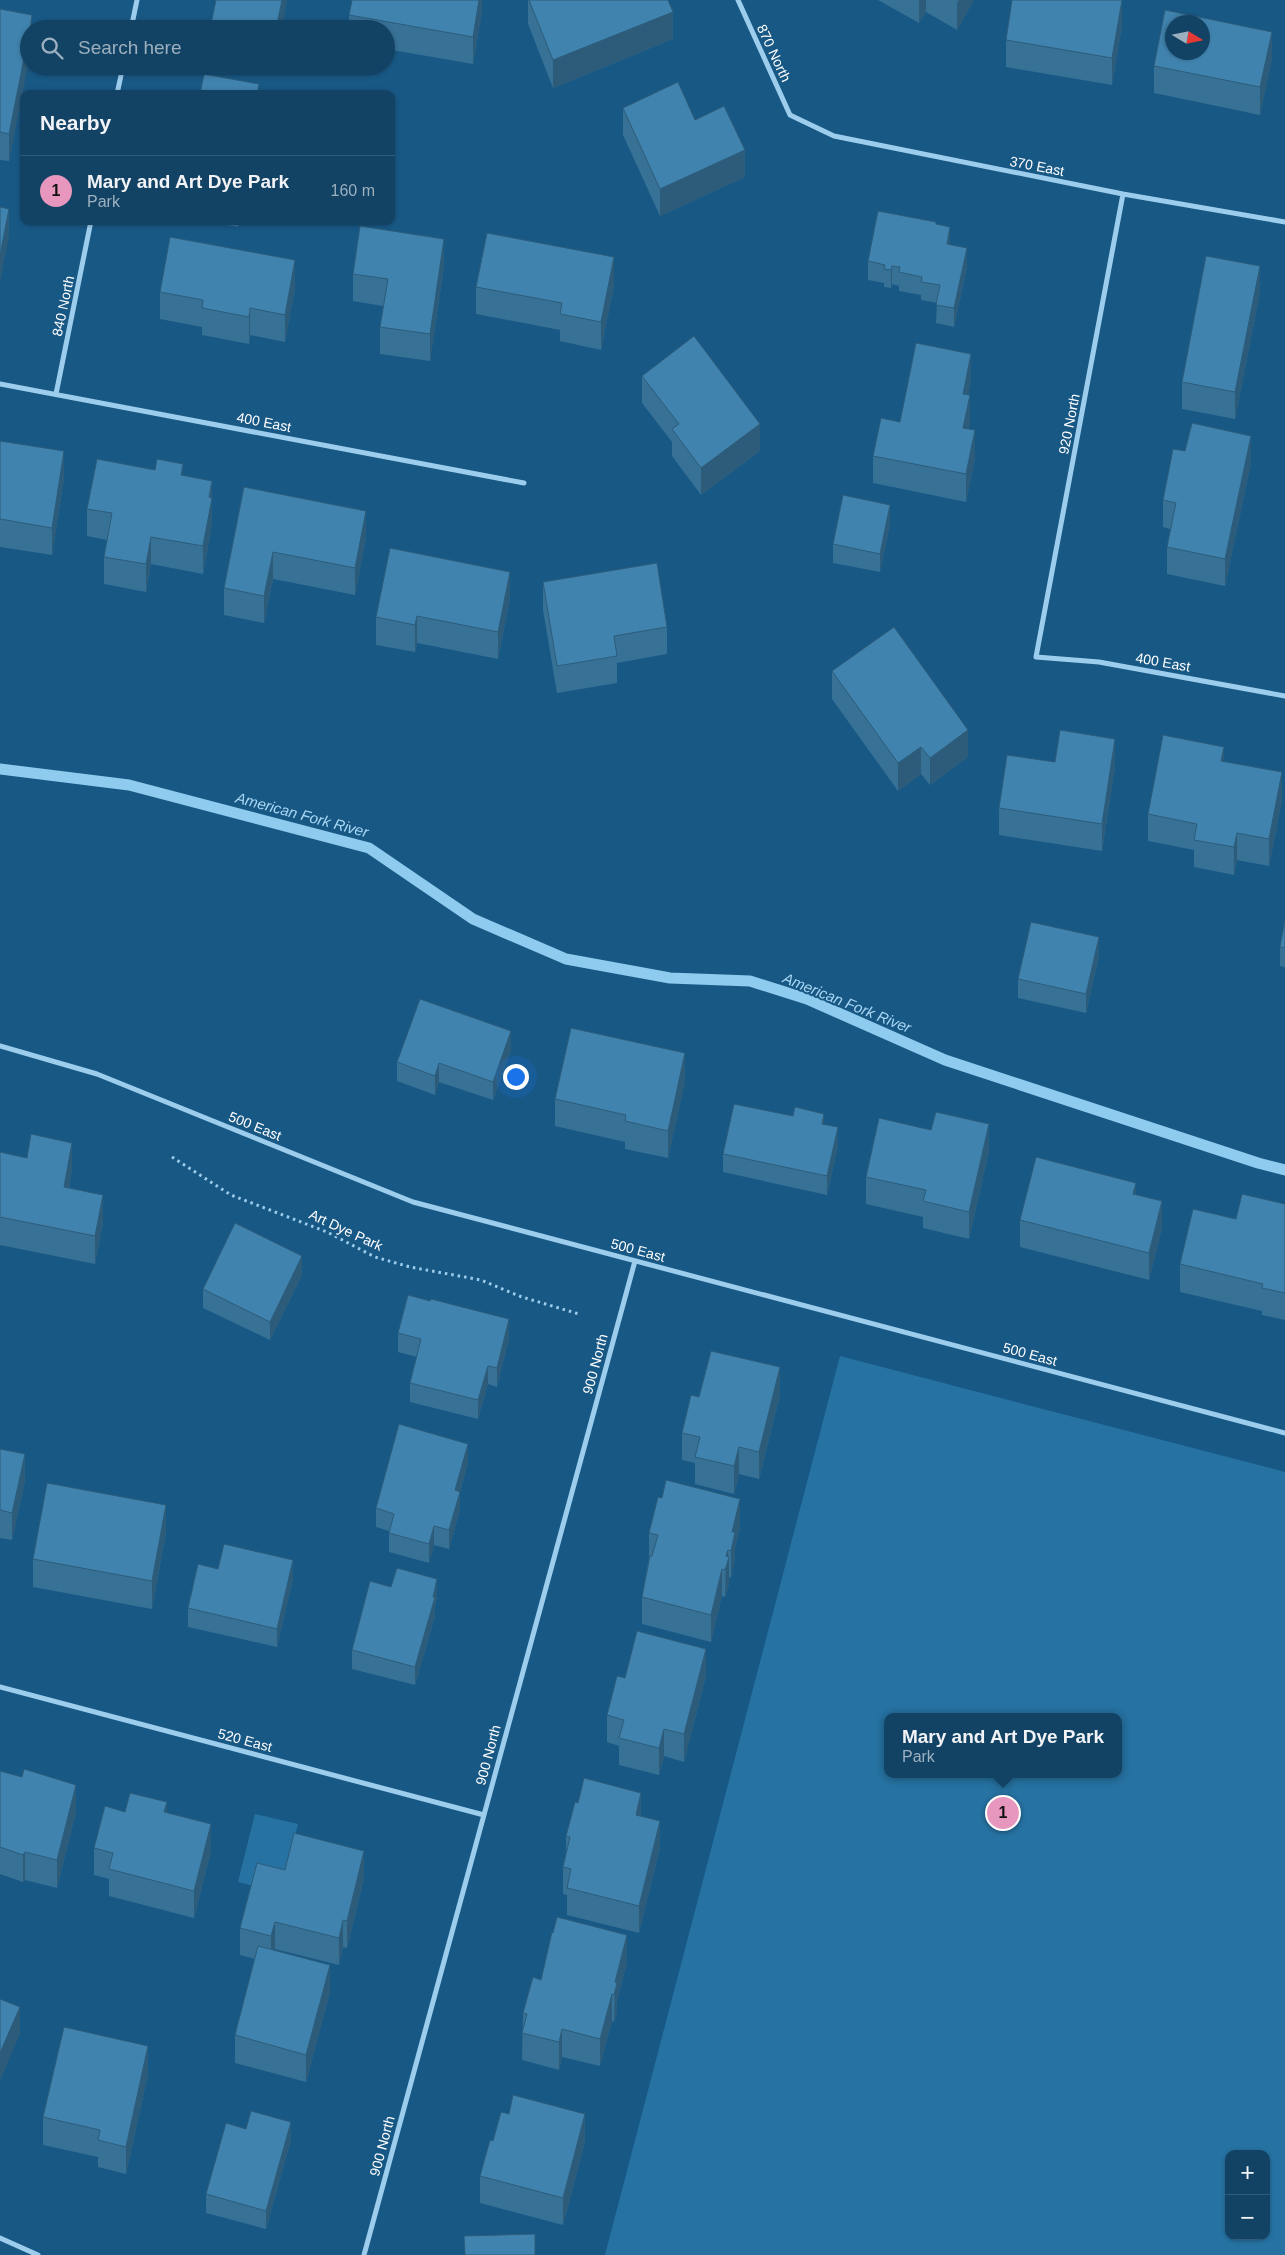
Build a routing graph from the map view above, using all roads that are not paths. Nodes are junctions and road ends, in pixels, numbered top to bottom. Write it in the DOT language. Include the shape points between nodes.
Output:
graph roads {
  1 [pos="137,0"];
  2 [pos="738,0"];
  3 [pos="133,20"];
  4 [pos="121,75"];
  5 [pos="119,90"];
  6 [pos="790,115"];
  7 [pos="1123,194"];
  8 [pos="1285,222"];
  9 [pos="90,225"];
  10 [pos="0,384"];
  11 [pos="56,394"];
  12 [pos="524,483"];
  13 [pos="1036,657"];
  14 [pos="1285,696"];
  15 [pos="0,1046"];
  16 [pos="635,1261"];
  17 [pos="1285,1433"];
  18 [pos="0,1686"];
  19 [pos="484,1815"];
  20 [pos="0,2238"];
  21 [pos="38,2255"];
  22 [pos="364,2255"];
  1 -- 3 [label="street"];
  2 -- 6 [label="street, 870 North"];
  4 -- 5 [label="street"];
  6 -- 7 [label="street, 370 East" via="834,136"];
  7 -- 8 [label="street, 370 East"];
  7 -- 13 [label="street, 920 North"];
  9 -- 11 [label="street, 840 North"];
  10 -- 11 [label="street, 400 East"];
  11 -- 12 [label="street, 400 East"];
  13 -- 14 [label="street, 400 East" via="1098,662"];
  15 -- 16 [label="street, 500 East" via="97,1074 413,1202"];
  16 -- 17 [label="street, 500 East"];
  16 -- 19 [label="street, 900 North"];
  18 -- 19 [label="street, 520 East"];
  19 -- 22 [label="street, 900 North"];
  20 -- 21 [label="street"];
}
